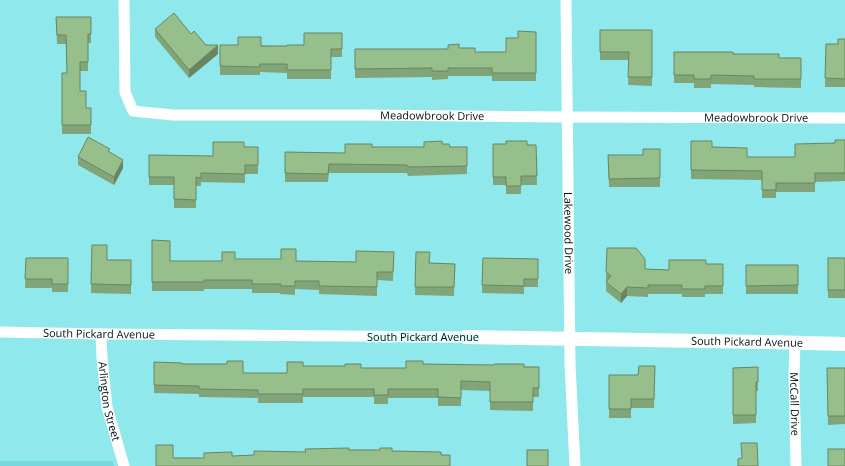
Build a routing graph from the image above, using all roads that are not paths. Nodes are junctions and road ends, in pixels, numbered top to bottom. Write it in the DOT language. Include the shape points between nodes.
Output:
graph roads {
  1 [pos="124,0"];
  2 [pos="566,0"];
  3 [pos="566,117"];
  4 [pos="845,118"];
  5 [pos="0,332"];
  6 [pos="101,334"];
  7 [pos="465,337"];
  8 [pos="570,338"];
  9 [pos="795,343"];
  10 [pos="845,344"];
  11 [pos="124,466"];
  12 [pos="575,466"];
  13 [pos="796,466"];
  1 -- 3 [label="street, Meadowbrook Drive" via="125,92 133,111 173,115"];
  2 -- 3 [label="street, Lakewood Drive"];
  3 -- 4 [label="street, Meadowbrook Drive"];
  3 -- 8 [label="street, Lakewood Drive"];
  5 -- 6 [label="street, South Pickard Avenue"];
  6 -- 7 [label="street, South Pickard Avenue"];
  6 -- 11 [label="street, Arlington Street" via="107,407"];
  7 -- 8 [label="street, South Pickard Avenue"];
  8 -- 9 [label="street, South Pickard Avenue"];
  8 -- 12 [label="street, Lakewood Drive"];
  9 -- 10 [label="street, South Pickard Avenue"];
  9 -- 13 [label="street, McCall Drive"];
}
